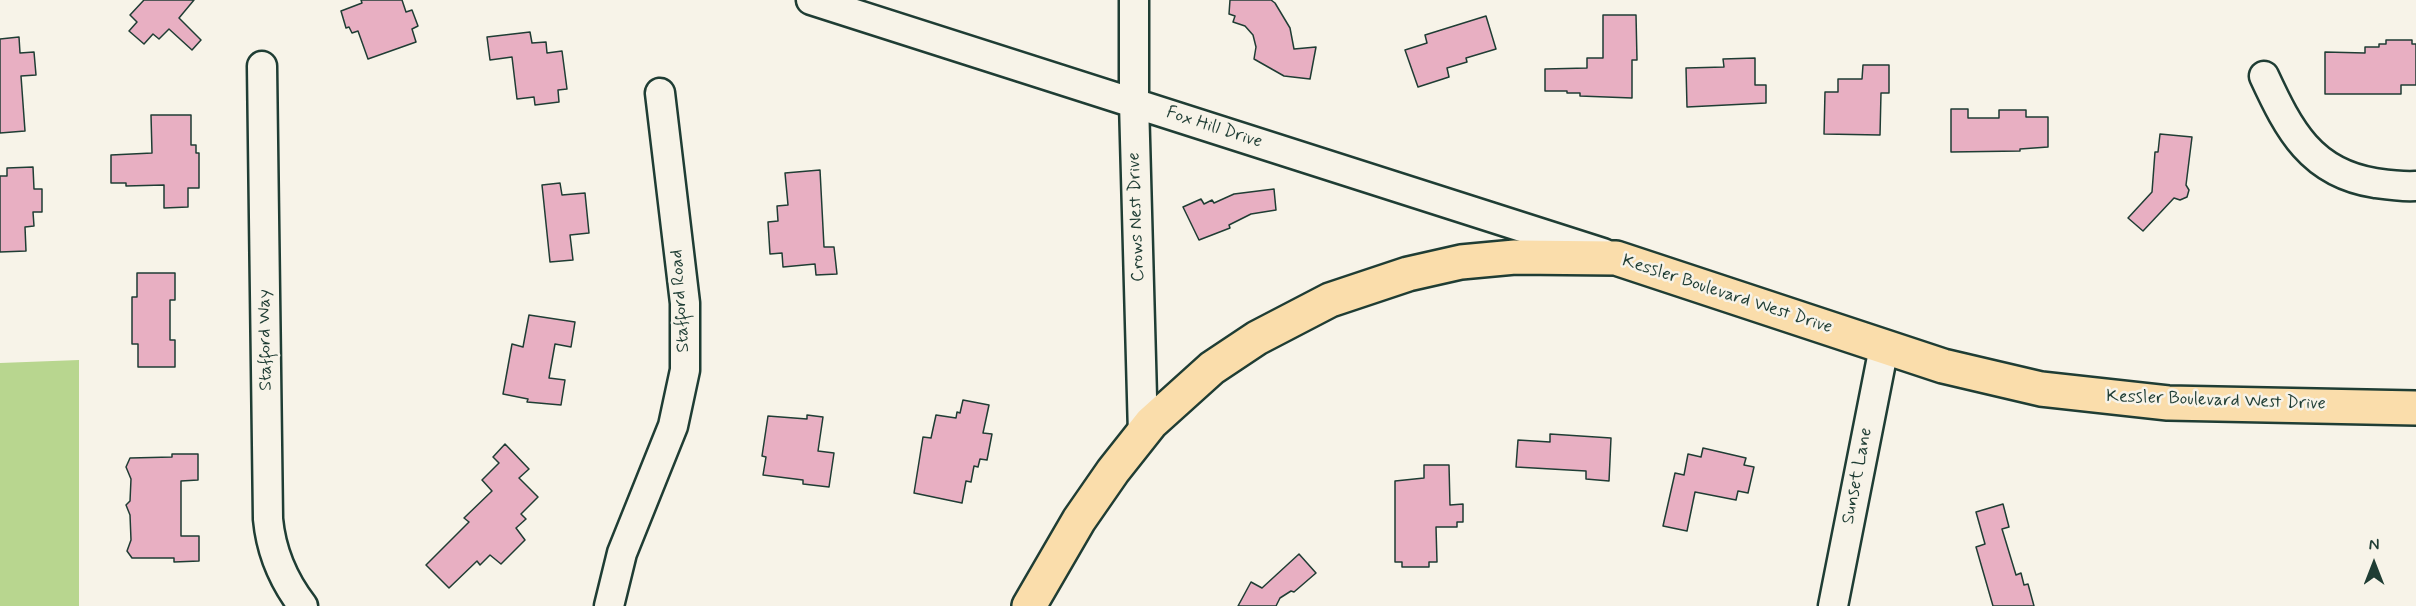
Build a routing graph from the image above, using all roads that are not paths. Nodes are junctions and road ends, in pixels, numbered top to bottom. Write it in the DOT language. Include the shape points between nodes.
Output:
graph roads {
  1 [pos="811,0"];
  2 [pos="1134,0"];
  3 [pos="262,66"];
  4 [pos="2264,76"];
  5 [pos="660,93"];
  6 [pos="1134,102"];
  7 [pos="2416,186"];
  8 [pos="1616,258"];
  9 [pos="1884,347"];
  10 [pos="2416,408"];
  11 [pos="1143,435"];
  12 [pos="303,606"];
  13 [pos="609,606"];
  14 [pos="1029,606"];
  15 [pos="1833,606"];
  1 -- 6 [label="street, Fox Hill Drive"];
  2 -- 6 [label="street, Crows Nest Drive"];
  3 -- 12 [label="street, Stafford Way" via="268,519 279,565"];
  4 -- 7 [label="street" via="2301,143 2328,168 2358,180"];
  5 -- 13 [label="street, Stafford Road" via="685,303 685,370 673,426 622,553"];
  6 -- 8 [label="street, Fox Hill Drive"];
  6 -- 11 [label="street, Crows Nest Drive"];
  8 -- 9 [label="main road, Kessler Boulevard West Drive"];
  8 -- 11 [label="main road, Kessler Boulevard West Drive" via="1497,258 1425,269 1364,286 1313,307 1212,368 1164,410"];
  9 -- 10 [label="main road, Kessler Boulevard West Drive" via="1996,380 2104,398"];
  9 -- 15 [label="street, Sunset Lane"];
  11 -- 14 [label="main road, Kessler Boulevard West Drive" via="1084,513"];
}
